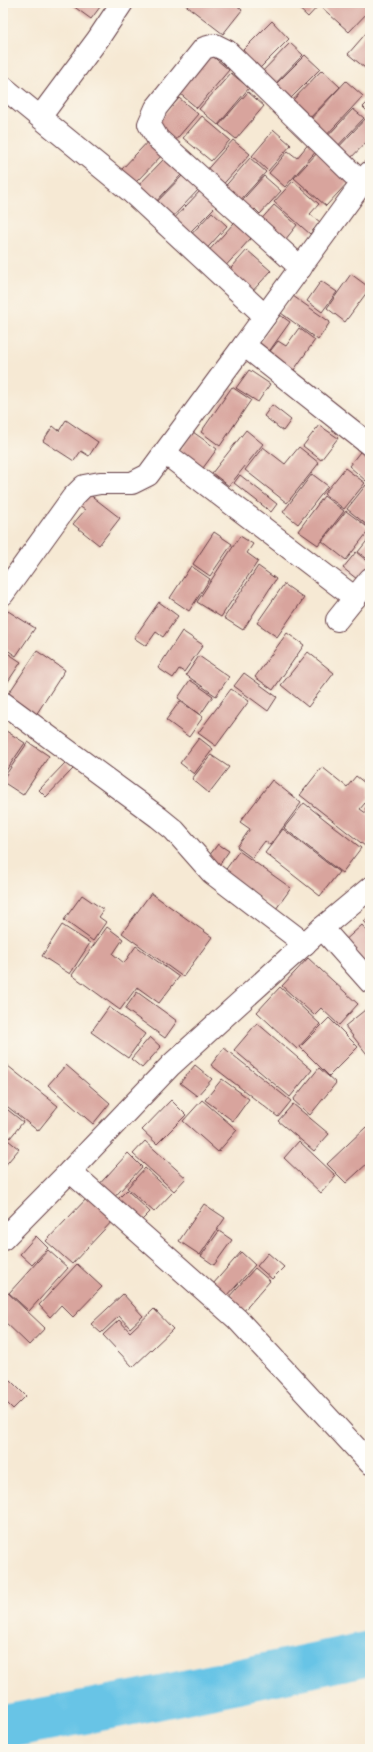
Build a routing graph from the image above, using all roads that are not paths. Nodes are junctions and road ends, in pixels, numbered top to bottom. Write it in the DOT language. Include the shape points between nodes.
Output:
graph roads {
  1 [pos="122,3"];
  2 [pos="3,87"];
  3 [pos="40,117"];
  4 [pos="366,177"];
  5 [pos="301,268"];
  6 [pos="265,316"];
  7 [pos="244,345"];
  8 [pos="370,445"];
  9 [pos="165,453"];
  10 [pos="370,580"];
  11 [pos="3,594"];
  12 [pos="355,598"];
  13 [pos="337,620"];
  14 [pos="3,703"];
  15 [pos="370,888"];
  16 [pos="322,928"];
  17 [pos="304,944"];
  18 [pos="370,982"];
  19 [pos="70,1171"];
  20 [pos="7,1227"];
  21 [pos="370,1462"];
  1 -- 3 [label="street"];
  2 -- 3 [label="street"];
  3 -- 6 [label="street" via="128,190"];
  4 -- 5 [label="street"];
  4 -- 5 [label="street" via="227,51 215,44 204,48 156,108 149,124 158,139"];
  5 -- 6 [label="street"];
  6 -- 7 [label="street"];
  7 -- 8 [label="street"];
  7 -- 9 [label="street"];
  9 -- 11 [label="street" via="148,475 132,484 100,483 84,486 73,497"];
  9 -- 12 [label="street"];
  10 -- 12 [label="street"];
  12 -- 13 [label="street"];
  14 -- 17 [label="street" via="158,817 212,873"];
  15 -- 16 [label="street"];
  16 -- 17 [label="street"];
  16 -- 18 [label="street"];
  17 -- 19 [label="street" via="172,1064"];
  19 -- 20 [label="street"];
  19 -- 21 [label="street" via="237,1319"];
}
